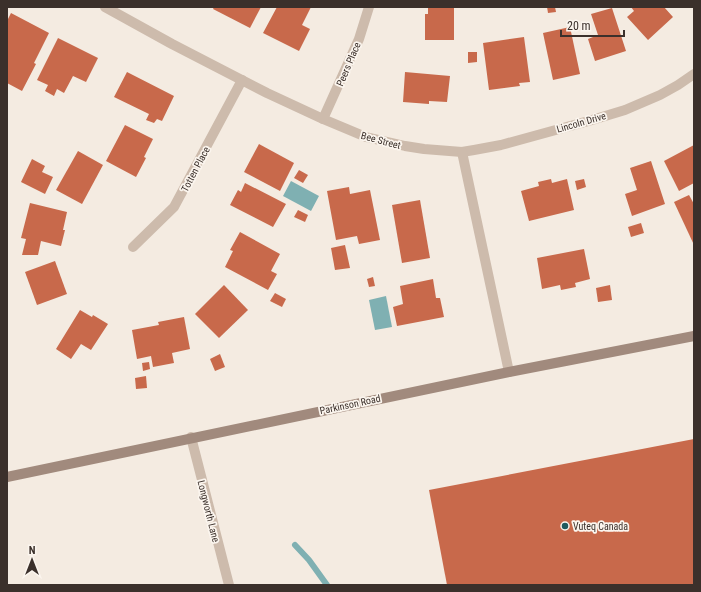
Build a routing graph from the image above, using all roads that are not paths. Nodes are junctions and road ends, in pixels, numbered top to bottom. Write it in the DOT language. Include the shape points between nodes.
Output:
graph roads {
  1 [pos="105,7"];
  2 [pos="369,7"];
  3 [pos="694,74"];
  4 [pos="242,80"];
  5 [pos="323,119"];
  6 [pos="462,152"];
  7 [pos="133,247"];
  8 [pos="694,336"];
  9 [pos="509,372"];
  10 [pos="191,437"];
  11 [pos="7,477"];
  12 [pos="229,585"];
  1 -- 4 [label="street, Bee Street"];
  2 -- 5 [label="street, Peers Place" via="359,39"];
  3 -- 6 [label="street, Lincoln Drive" via="660,95 625,110"];
  4 -- 5 [label="street, Bee Street"];
  4 -- 7 [label="street, Totten Place" via="174,207"];
  5 -- 6 [label="street, Bee Street" via="366,137 386,142"];
  6 -- 9 [label="street"];
  8 -- 9 [label="main road, Parkinson Road"];
  9 -- 10 [label="main road, Parkinson Road"];
  10 -- 11 [label="main road, Parkinson Road"];
  10 -- 12 [label="street, Longworth Lane"];
}
